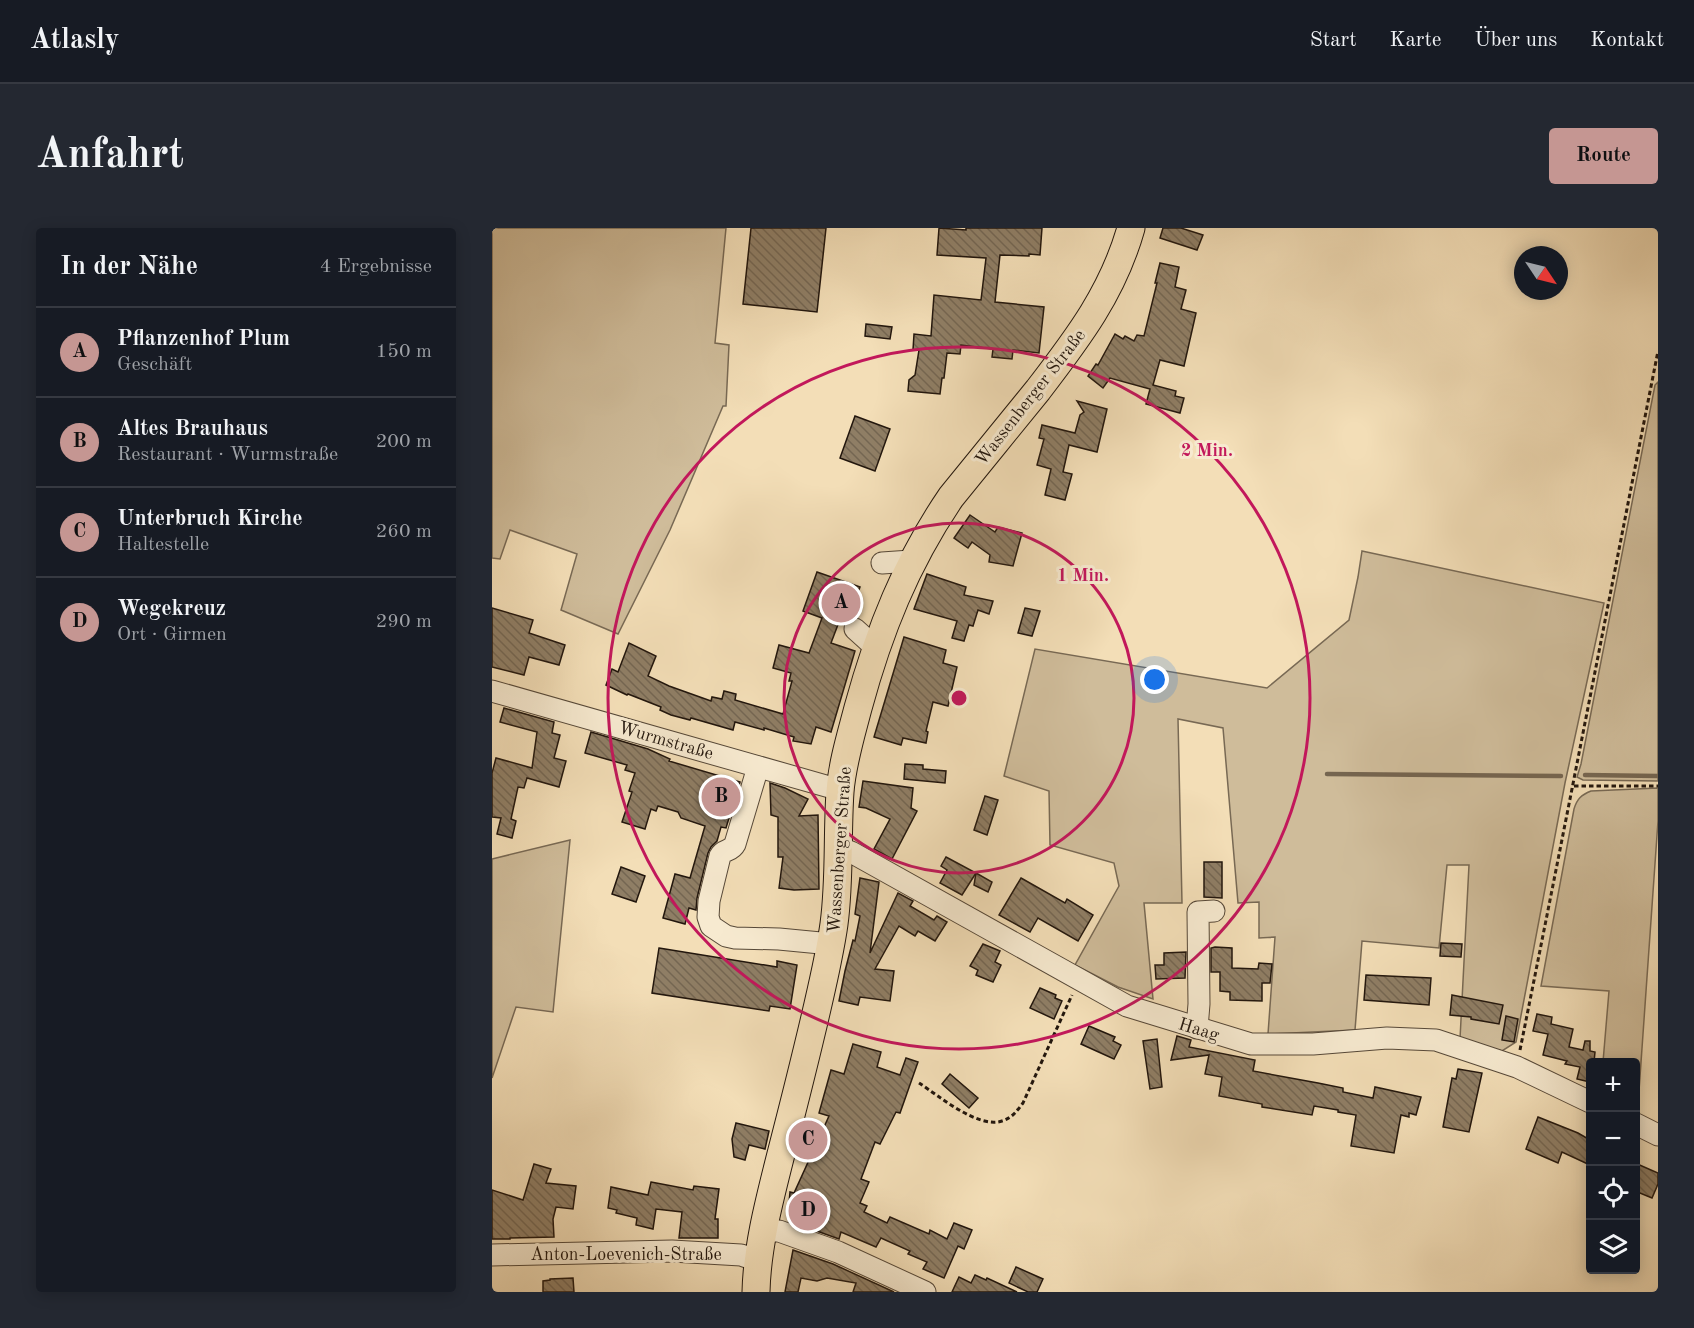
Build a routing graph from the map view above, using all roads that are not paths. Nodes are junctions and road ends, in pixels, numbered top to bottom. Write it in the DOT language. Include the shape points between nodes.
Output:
graph roads {
  1 [pos="1131,228"];
  2 [pos="911,561"];
  3 [pos="882,563"];
  4 [pos="855,629"];
  5 [pos="876,648"];
  6 [pos="492,691"];
  7 [pos="758,767"];
  8 [pos="840,790"];
  9 [pos="838,848"];
  10 [pos="1214,911"];
  11 [pos="831,944"];
  12 [pos="1197,1028"];
  13 [pos="1586,1100"];
  14 [pos="1640,1126"];
  15 [pos="1658,1134"];
  16 [pos="764,1231"];
  17 [pos="492,1255"];
  18 [pos="759,1261"];
  19 [pos="756,1292"];
  20 [pos="925,1292"];
  1 -- 2 [label="main road, Wassenberger Straße" via="1094,314 951,497"];
  2 -- 3 [label="street"];
  2 -- 5 [label="main road, Wassenberger Straße"];
  4 -- 5 [label="street"];
  5 -- 8 [label="main road, Wassenberger Straße"];
  6 -- 7 [label="street, Wurmstraße"];
  7 -- 8 [label="street, Wurmstraße"];
  7 -- 11 [label="street" via="735,844 720,856 709,901 711,926 735,938"];
  8 -- 9 [label="main road, Wassenberger Straße"];
  9 -- 11 [label="main road, Wassenberger Straße"];
  9 -- 12 [label="street, Haag" via="1127,1006"];
  10 -- 12 [label="street" via="1198,912"];
  11 -- 16 [label="main road, Wassenberger Straße" via="794,1073"];
  12 -- 13 [label="street, Haag" via="1251,1044 1387,1038 1436,1040 1517,1067"];
  14 -- 15 [label="street"];
  16 -- 18 [label="main road, Wassenberger Straße"];
  16 -- 20 [label="street" via="779,1231 838,1252"];
  17 -- 18 [label="street, Anton-Loevenich-Straße" via="672,1251 741,1255"];
  18 -- 19 [label="main road, Wassenberger Straße"];
}
